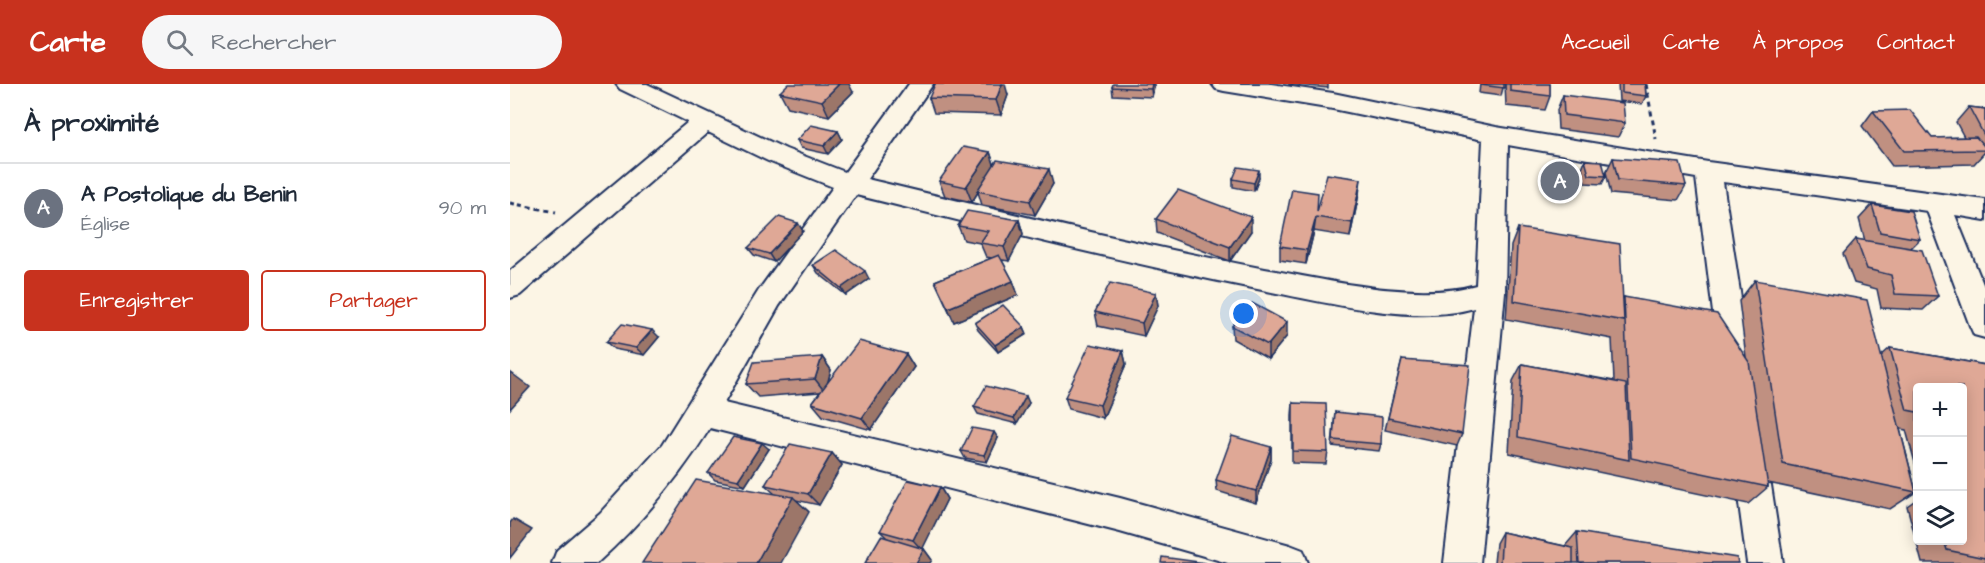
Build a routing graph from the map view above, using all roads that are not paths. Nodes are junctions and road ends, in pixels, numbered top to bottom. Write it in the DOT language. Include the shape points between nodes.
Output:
graph roads {
  1 [pos="628,84"];
  2 [pos="921,84"];
  3 [pos="1224,84"];
  4 [pos="1335,93"];
  5 [pos="704,122"];
  6 [pos="1497,135"];
  7 [pos="1708,171"];
  8 [pos="850,184"];
  9 [pos="1937,202"];
  10 [pos="1985,210"];
  11 [pos="510,287"];
  12 [pos="1490,292"];
  13 [pos="1985,326"];
  14 [pos="1741,402"];
  15 [pos="702,412"];
  16 [pos="1746,436"];
  17 [pos="570,563"];
  18 [pos="1290,563"];
  19 [pos="1461,563"];
  20 [pos="1765,563"];
  1 -- 5 [label="street"];
  2 -- 8 [label="street"];
  3 -- 4 [label="street"];
  4 -- 6 [label="street"];
  5 -- 8 [label="street"];
  5 -- 11 [label="street"];
  6 -- 7 [label="street"];
  6 -- 12 [label="street"];
  7 -- 9 [label="street"];
  7 -- 14 [label="street"];
  8 -- 12 [label="street" via="1144,256 1319,290 1420,304 1456,302"];
  8 -- 15 [label="street" via="769,298"];
  9 -- 10 [label="street"];
  9 -- 13 [label="street"];
  12 -- 19 [label="street"];
  15 -- 17 [label="street" via="674,456 613,525"];
  15 -- 18 [label="street" via="1120,515"];
  16 -- 20 [label="street"];
}
